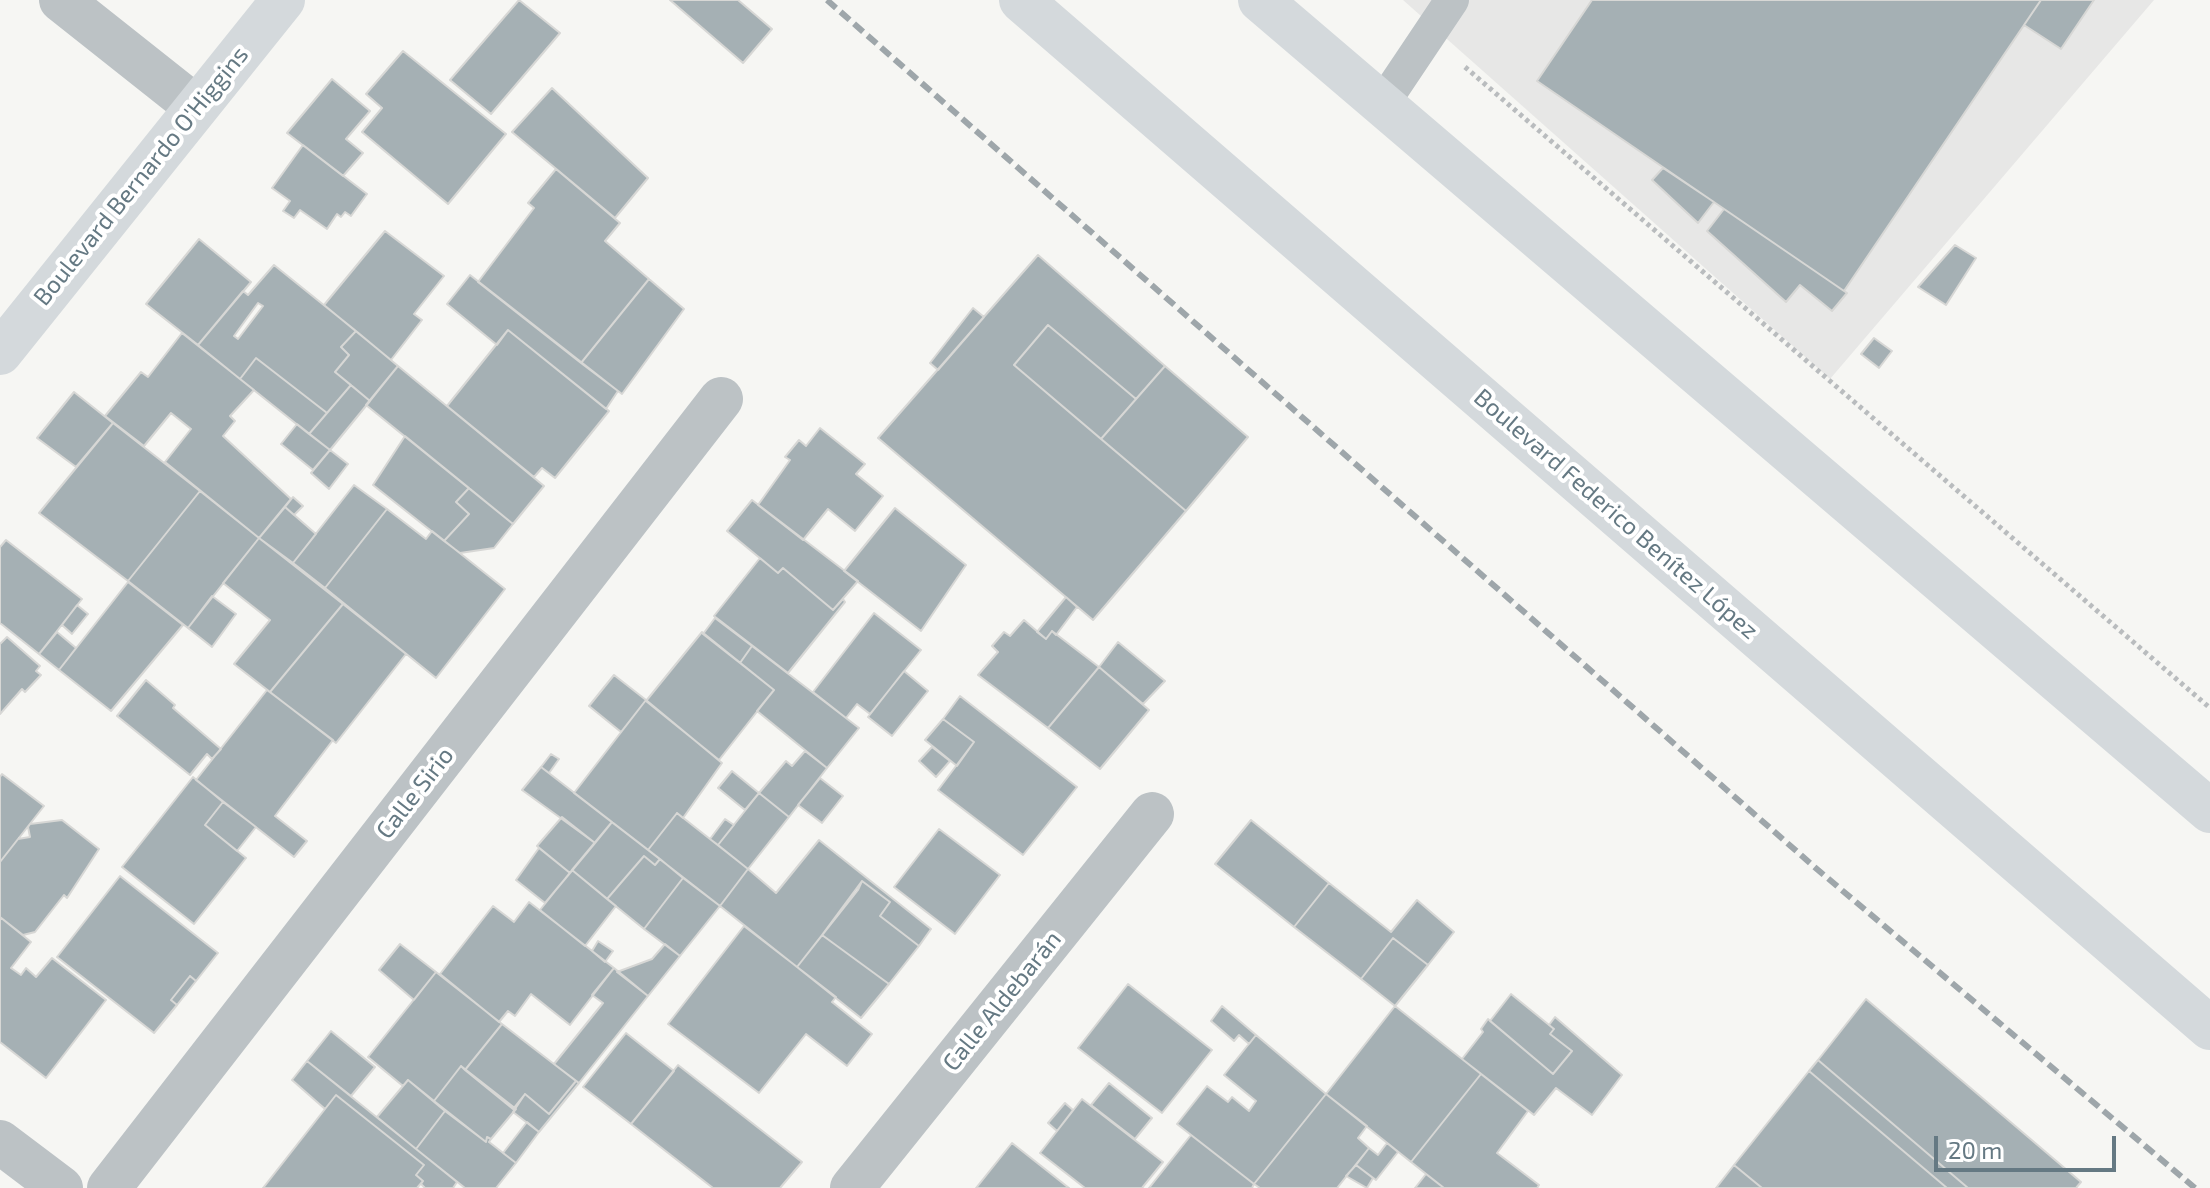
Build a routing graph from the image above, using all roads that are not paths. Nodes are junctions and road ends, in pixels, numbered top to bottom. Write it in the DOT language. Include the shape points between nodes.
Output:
graph roads {
  1 [pos="61,0"];
  2 [pos="283,0"];
  3 [pos="1021,0"];
  4 [pos="1260,0"];
  5 [pos="1452,0"];
  6 [pos="1381,106"];
  7 [pos="196,107"];
  8 [pos="0,353"];
  9 [pos="721,399"];
  10 [pos="2210,811"];
  11 [pos="1152,814"];
  12 [pos="2210,1028"];
  13 [pos="0,1142"];
  14 [pos="61,1188"];
  15 [pos="109,1188"];
  16 [pos="852,1188"];
  1 -- 7 [label="street"];
  2 -- 7 [label="main road, Boulevard Bernardo O'Higgins"];
  3 -- 12 [label="main road, Boulevard Federico Benítez López"];
  4 -- 6 [label="main road"];
  5 -- 6 [label="lane"];
  6 -- 10 [label="main road"];
  7 -- 8 [label="main road, Boulevard Bernardo O'Higgins"];
  9 -- 15 [label="street, Calle Sirio"];
  11 -- 16 [label="street, Calle Aldebarán"];
  13 -- 14 [label="street"];
}
